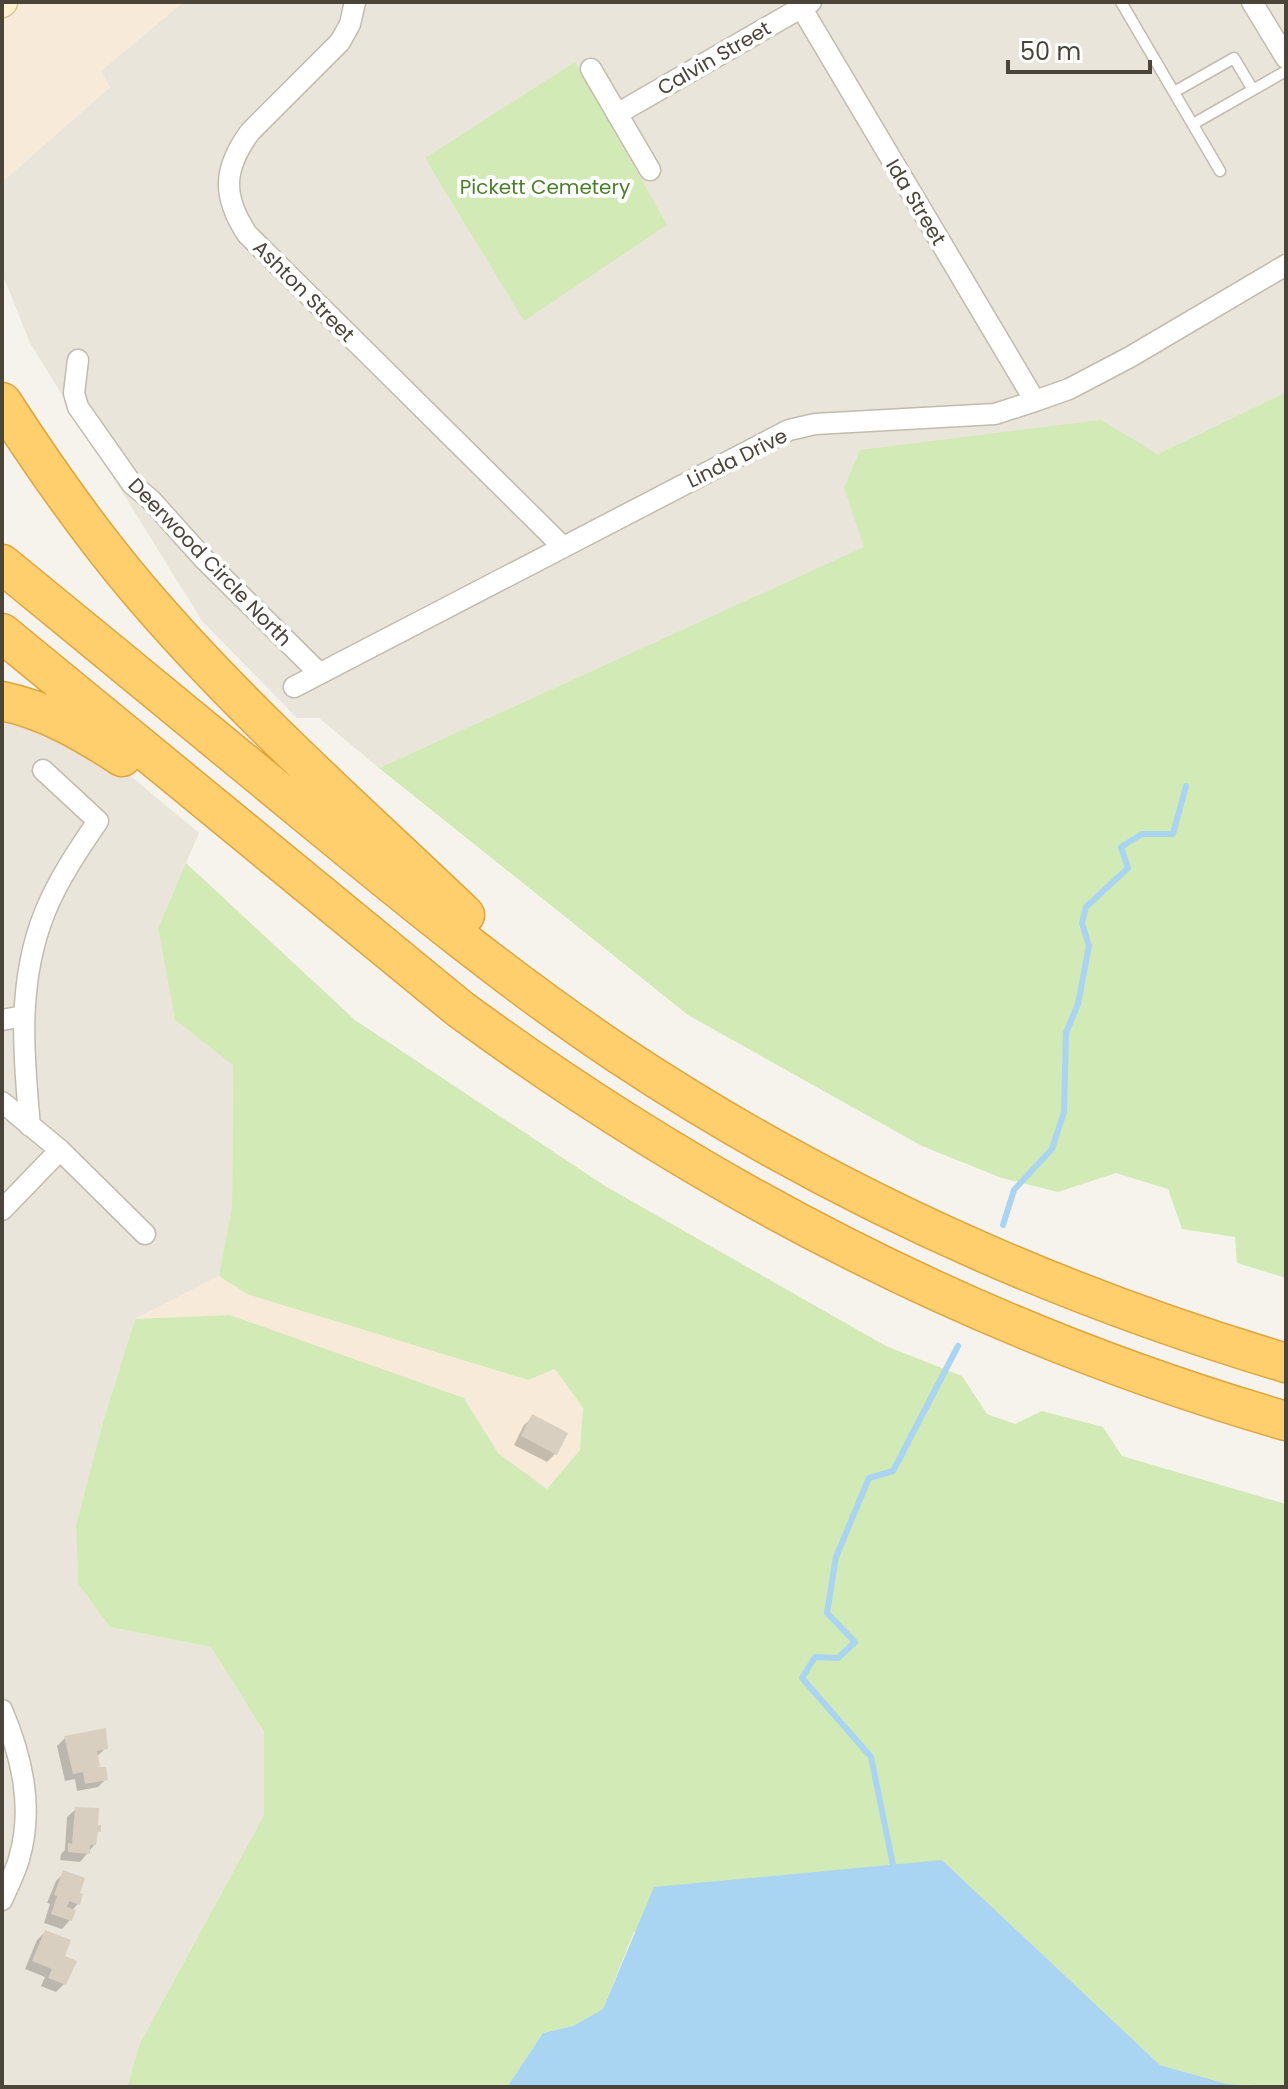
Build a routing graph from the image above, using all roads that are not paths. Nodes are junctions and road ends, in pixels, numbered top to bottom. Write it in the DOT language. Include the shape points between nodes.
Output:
graph roads {
  1 [pos="355,2"];
  2 [pos="1121,2"];
  3 [pos="1252,2"];
  4 [pos="803,4"];
  5 [pos="1286,58"];
  6 [pos="591,69"];
  7 [pos="1286,71"];
  8 [pos="1253,90"];
  9 [pos="1174,92"];
  10 [pos="617,114"];
  11 [pos="1193,124"];
  12 [pos="650,170"];
  13 [pos="1220,171"];
  14 [pos="1286,265"];
  15 [pos="78,360"];
  16 [pos="1035,401"];
  17 [pos="2,402"];
  18 [pos="562,546"];
  19 [pos="2,564"];
  20 [pos="2,633"];
  21 [pos="319,673"];
  22 [pos="294,687"];
  23 [pos="2,701"];
  24 [pos="43,770"];
  25 [pos="278,861"];
  26 [pos="23,1016"];
  27 [pos="2,1020"];
  28 [pos="622,1056"];
  29 [pos="2,1102"];
  30 [pos="30,1126"];
  31 [pos="60,1150"];
  32 [pos="2,1210"];
  33 [pos="145,1234"];
  34 [pos="1286,1363"];
  35 [pos="1286,1421"];
  36 [pos="2,1710"];
  37 [pos="2,1900"];
  1 -- 18 [label="street, Ashton Street" via="340,42 238,149 228,181 230,201 247,234"];
  2 -- 9 [label="lane"];
  3 -- 5 [label="street"];
  4 -- 10 [label="street, Calvin Street"];
  4 -- 16 [label="street, Ida Street"];
  6 -- 10 [label="street"];
  7 -- 8 [label="lane"];
  8 -- 9 [label="lane" via="1234,58"];
  8 -- 11 [label="lane"];
  9 -- 11 [label="lane"];
  10 -- 12 [label="street"];
  11 -- 13 [label="lane"];
  14 -- 16 [label="street, Linda Drive" via="1130,357"];
  15 -- 21 [label="street, Deerwood Circle North" via="78,407 132,484"];
  16 -- 18 [label="street, Linda Drive" via="995,414 789,430"];
  17 -- 28 [label="highway" via="107,552 237,697"];
  18 -- 21 [label="street, Linda Drive"];
  19 -- 28 [label="highway" via="448,930"];
  20 -- 25 [label="highway"];
  21 -- 22 [label="street, Linda Drive"];
  23 -- 25 [label="highway" via="42,712 93,738"];
  24 -- 26 [label="street" via="98,821 45,912"];
  25 -- 35 [label="highway" via="514,1049 629,1126 810,1231 1061,1346"];
  26 -- 27 [label="street"];
  26 -- 30 [label="street"];
  28 -- 34 [label="highway" via="787,1155 985,1254 1125,1310"];
  29 -- 30 [label="street"];
  30 -- 31 [label="street"];
  31 -- 32 [label="street"];
  31 -- 33 [label="street"];
  36 -- 37 [label="street" via="22,1770 25,1826"];
}
